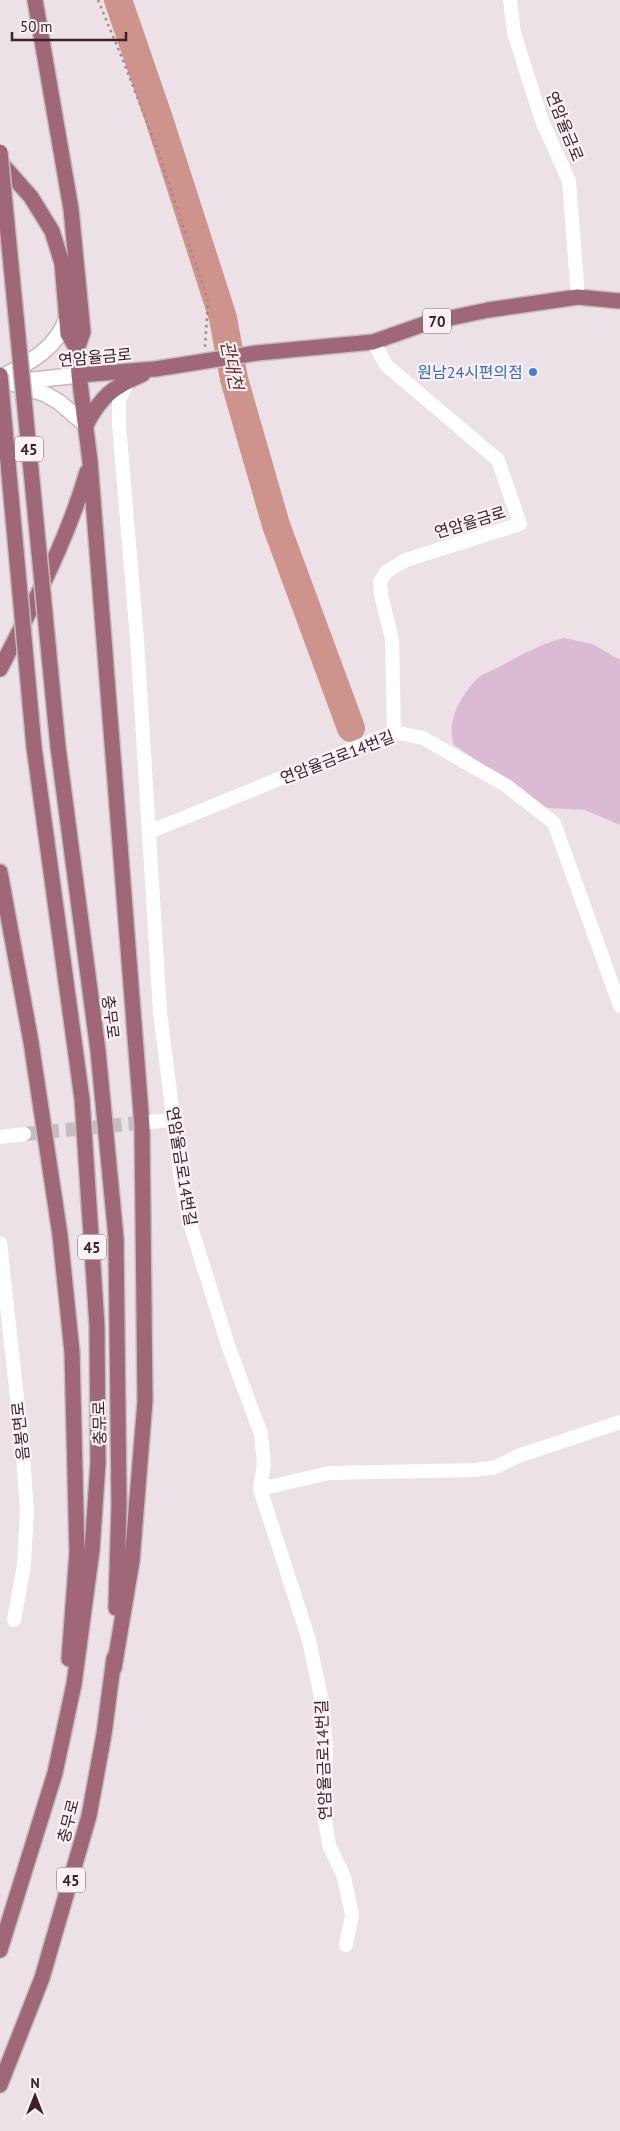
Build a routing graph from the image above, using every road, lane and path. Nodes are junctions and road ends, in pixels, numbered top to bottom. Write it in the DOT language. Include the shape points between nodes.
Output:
graph roads {
  1 [pos="35,0"];
  2 [pos="98,0"];
  3 [pos="510,0"];
  4 [pos="0,152"];
  5 [pos="0,162"];
  6 [pos="578,297"];
  7 [pos="620,301"];
  8 [pos="66,318"];
  9 [pos="373,342"];
  10 [pos="78,349"];
  11 [pos="204,361"];
  12 [pos="154,369"];
  13 [pos="79,375"];
  14 [pos="3,380"];
  15 [pos="128,381"];
  16 [pos="86,425"];
  17 [pos="90,461"];
  18 [pos="0,669"];
  19 [pos="394,732"];
  20 [pos="149,832"];
  21 [pos="0,872"];
  22 [pos="620,1006"];
  23 [pos="173,1120"];
  24 [pos="149,1122"];
  25 [pos="24,1134"];
  26 [pos="0,1137"];
  27 [pos="0,1242"];
  28 [pos="620,1422"];
  29 [pos="260,1489"];
  30 [pos="14,1620"];
  31 [pos="114,1668"];
  32 [pos="60,1748"];
  33 [pos="346,1945"];
  34 [pos="0,1950"];
  35 [pos="0,2085"];
  1 -- 10 [label="main road" via="71,209 83,332"];
  2 -- 11 [label="path" via="157,148 208,301"];
  3 -- 6 [label="street, 연암율금로" via="514,33 542,122 569,182"];
  4 -- 31 [label="main road, 충무로 / 45, bridge" via="58,747 98,1051 116,1238 119,1505"];
  5 -- 8 [label="main road" via="31,197 52,230 62,263"];
  6 -- 7 [label="main road, 70"];
  6 -- 9 [label="main road, 70" via="427,323"];
  8 -- 10 [label="main road" via="68,334"];
  8 -- 14 [label="street" via="63,330 41,356"];
  9 -- 11 [label="main road, 연암율금로 / 70"];
  9 -- 19 [label="street, 연암율금로" via="387,366 498,460 520,524 406,560 386,572 380,582 392,639"];
  10 -- 13 [label="main road"];
  11 -- 12 [label="main road, 연암율금로 / 70"];
  12 -- 13 [label="main road, 연암율금로 / 70"];
  12 -- 15 [label="main road"];
  13 -- 14 [label="street, 연암율금로 / 70"];
  13 -- 16 [label="main road"];
  14 -- 16 [label="street" via="45,394"];
  14 -- 32 [label="main road, 충무로 / 45, bridge" via="34,747 82,1099 97,1326 98,1463 92,1550 74,1684"];
  15 -- 16 [label="main road" via="111,390 97,405"];
  15 -- 20 [label="street, 연암율금로14번길" via="119,400 118,424 137,639"];
  16 -- 17 [label="main road"];
  17 -- 18 [label="main road" via="68,530"];
  17 -- 31 [label="main road" via="142,1126 145,1401 132,1561"];
  19 -- 20 [label="street, 연암율금로14번길"];
  19 -- 22 [label="street, 연암율금로14번길" via="423,738 507,786 554,823"];
  20 -- 23 [label="street, 연암율금로14번길" via="160,1012"];
  21 -- 32 [label="main road" via="60,1235 72,1352 78,1553"];
  23 -- 24 [label="street"];
  23 -- 29 [label="street, 연암율금로14번길" via="180,1180 192,1230 228,1348 261,1434 264,1464"];
  25 -- 26 [label="street"];
  27 -- 30 [label="street, 음봉면로" via="27,1511 24,1565"];
  28 -- 29 [label="street" via="518,1456 496,1467 328,1473"];
  29 -- 33 [label="street, 연암율금로14번길" via="309,1640 322,1702 326,1750 324,1814 329,1845 344,1877 352,1915"];
  31 -- 35 [label="main road, 충무로 / 45" via="86,1824 42,1978"];
  32 -- 34 [label="main road, 충무로 / 45" via="34,1845"];
}
